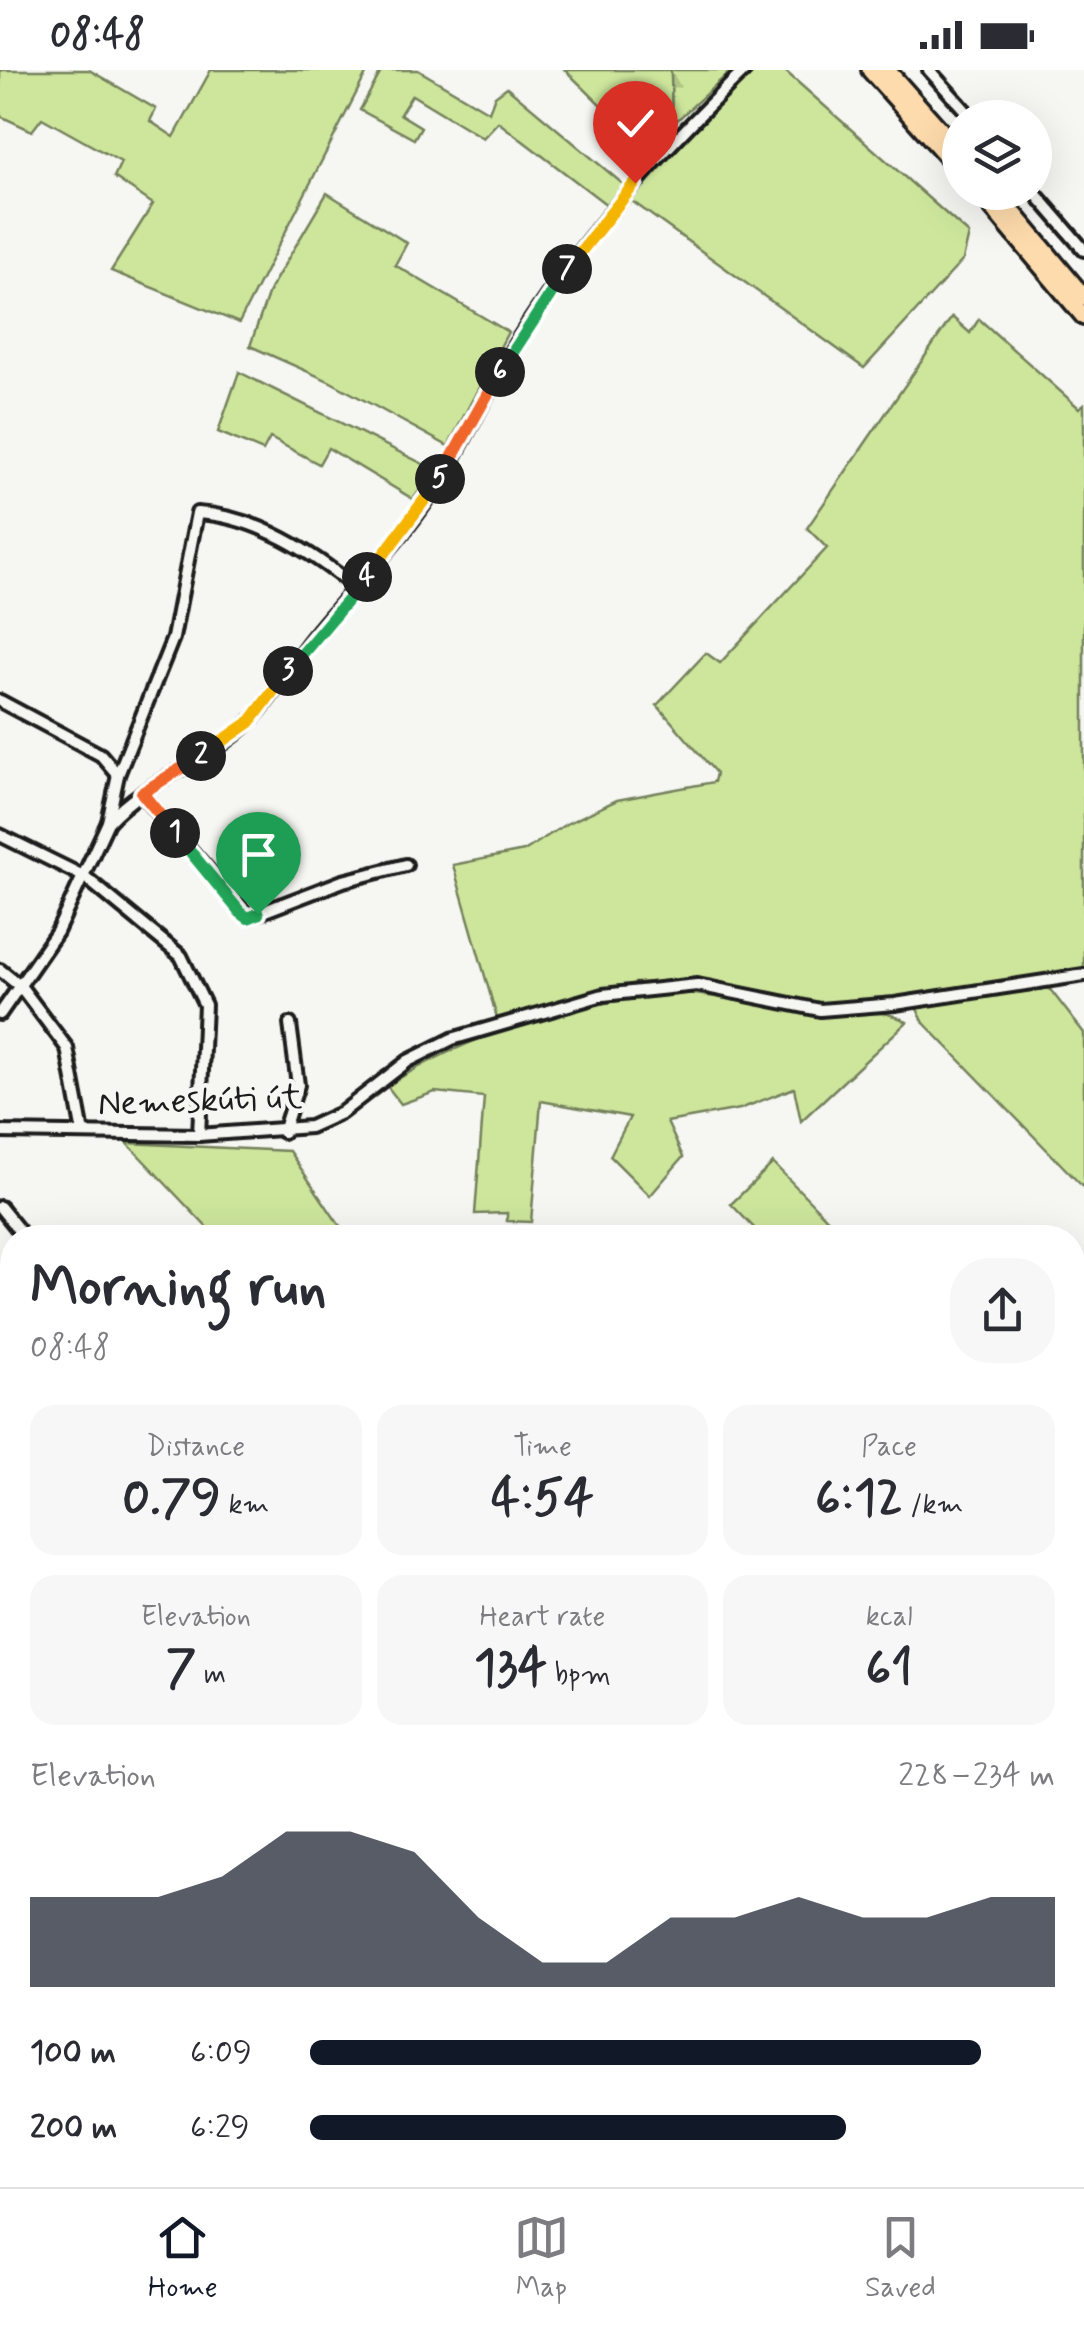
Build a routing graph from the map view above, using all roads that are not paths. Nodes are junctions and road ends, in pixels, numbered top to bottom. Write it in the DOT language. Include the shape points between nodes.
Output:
graph roads {
  1 [pos="745,70"];
  2 [pos="870,70"];
  3 [pos="887,70"];
  4 [pos="929,70"];
  5 [pos="956,100"];
  6 [pos="942,132"];
  7 [pos="942,151"];
  8 [pos="994,210"];
  9 [pos="1011,210"];
  10 [pos="1050,210"];
  11 [pos="1084,250"];
  12 [pos="1084,296"];
  13 [pos="1084,317"];
  14 [pos="357,590"];
  15 [pos="0,701"];
  16 [pos="118,775"];
  17 [pos="142,793"];
  18 [pos="108,822"];
  19 [pos="0,835"];
  20 [pos="406,864"];
  21 [pos="85,877"];
  22 [pos="0,970"];
  23 [pos="1084,975"];
  24 [pos="21,987"];
  25 [pos="0,1014"];
  26 [pos="290,1024"];
  27 [pos="0,1132"];
  28 [pos="282,1132"];
  29 [pos="83,1133"];
  30 [pos="198,1135"];
  1 -- 14 [label="street" via="661,152 570,264 517,342 431,494"];
  2 -- 7 [label="highway"];
  3 -- 6 [label="highway"];
  4 -- 5 [label="street"];
  8 -- 13 [label="highway"];
  9 -- 12 [label="highway"];
  10 -- 11 [label="street"];
  14 -- 16 [label="street" via="318,559 260,528 198,513 173,638"];
  14 -- 17 [label="street" via="250,722"];
  15 -- 16 [label="street" via="101,755"];
  16 -- 18 [label="street"];
  17 -- 18 [label="street"];
  17 -- 20 [label="street" via="248,918 343,880"];
  18 -- 21 [label="street"];
  19 -- 21 [label="street"];
  21 -- 24 [label="street"];
  21 -- 30 [label="street" via="181,956 199,988 205,1005"];
  22 -- 24 [label="street"];
  23 -- 28 [label="street, Nemeskúti út" via="820,1010 698,985 603,995 452,1038 393,1071 331,1119"];
  24 -- 25 [label="street"];
  24 -- 29 [label="street" via="67,1048"];
  26 -- 28 [label="street" via="298,1085"];
  27 -- 29 [label="street, Nemeskúti út"];
  28 -- 30 [label="street, Nemeskúti út"];
  29 -- 30 [label="street, Nemeskúti út"];
}
